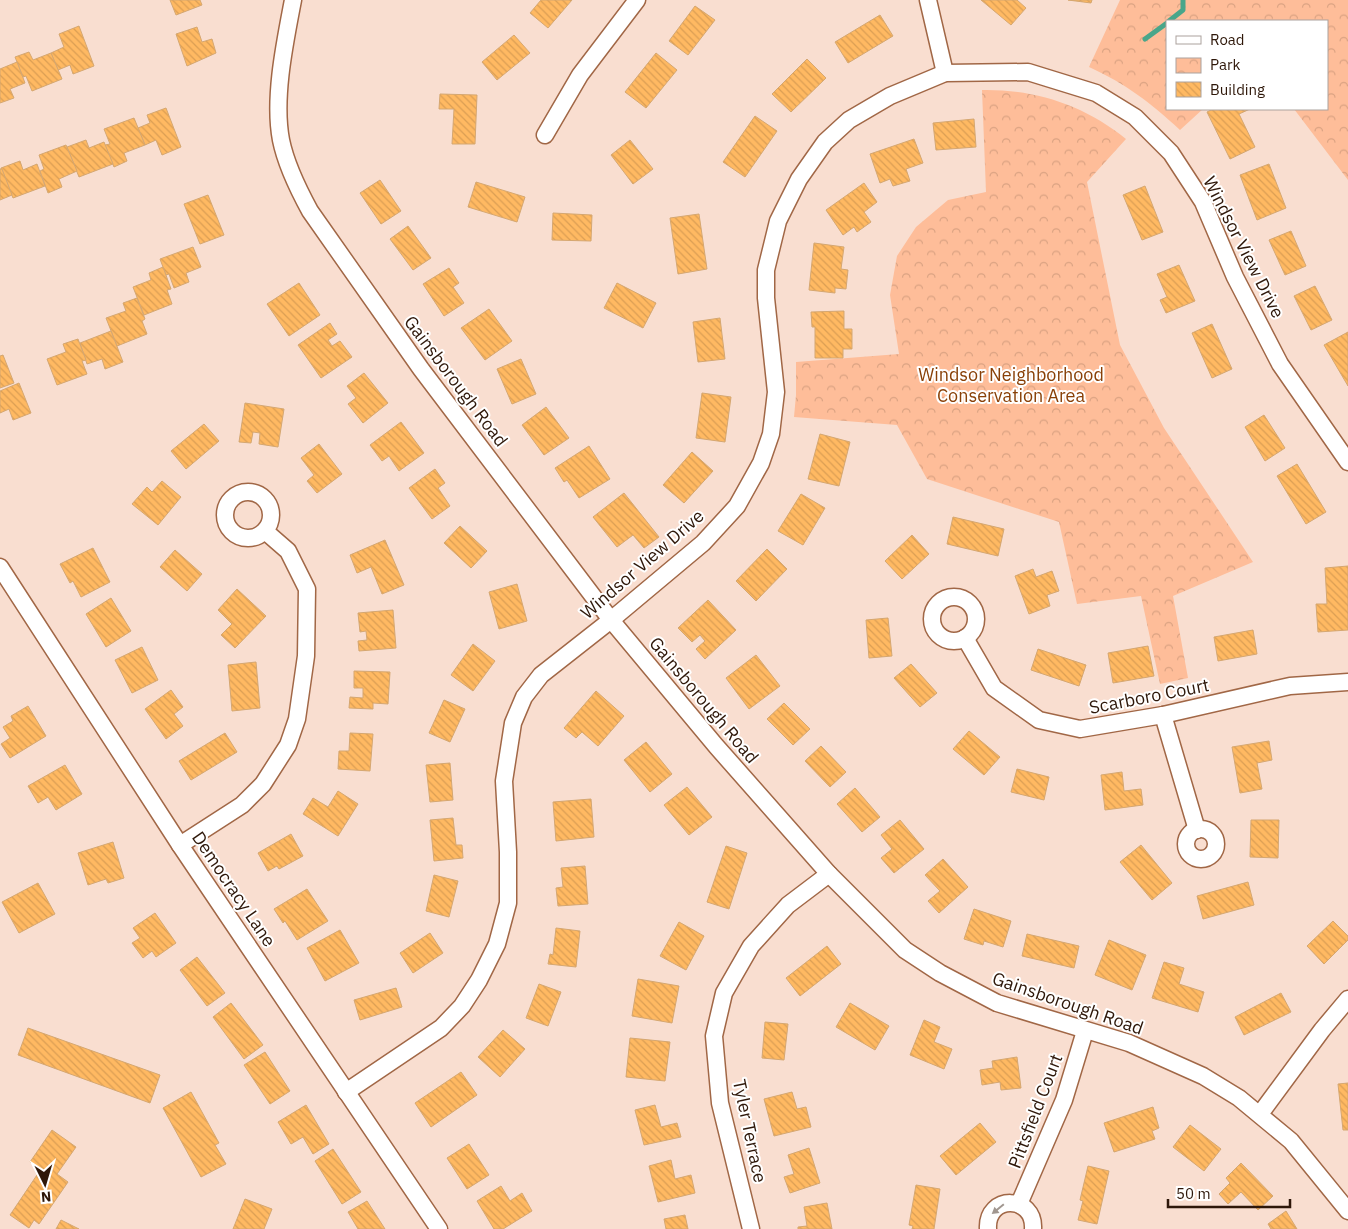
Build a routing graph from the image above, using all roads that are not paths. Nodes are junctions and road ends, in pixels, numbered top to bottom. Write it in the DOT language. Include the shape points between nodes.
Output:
graph roads {
  1 [pos="293,0"];
  2 [pos="636,0"];
  3 [pos="928,0"];
  4 [pos="945,72"];
  5 [pos="545,135"];
  6 [pos="1348,462"];
  7 [pos="265,531"];
  8 [pos="0,567"];
  9 [pos="611,620"];
  10 [pos="965,638"];
  11 [pos="1348,682"];
  12 [pos="1163,716"];
  13 [pos="1197,830"];
  14 [pos="180,845"];
  15 [pos="829,874"];
  16 [pos="1348,999"];
  17 [pos="1086,1030"];
  18 [pos="346,1092"];
  19 [pos="1260,1114"];
  20 [pos="1019,1204"];
  21 [pos="1348,1211"];
  22 [pos="439,1229"];
  23 [pos="751,1229"];
  24 [pos="988,1229"];
  25 [pos="1033,1229"];
  1 -- 9 [label="street, Gainsborough Road" via="284,46 278,108 281,140 297,187 310,211 421,369"];
  2 -- 5 [label="street" via="580,75"];
  3 -- 4 [label="street"];
  4 -- 6 [label="street, Windsor View Drive" via="1028,72 1096,92 1135,117 1171,154 1203,202 1235,277 1280,364"];
  4 -- 9 [label="street, Windsor View Drive" via="890,96 849,120 825,142 799,179 778,221 766,270 776,392 771,434 761,463 737,506 703,543"];
  7 -- 14 [label="street" via="288,551 307,589 306,656 297,719 288,746 262,784 242,804"];
  8 -- 14 [label="street, Democracy Lane"];
  9 -- 15 [label="street, Gainsborough Road"];
  9 -- 18 [label="street, Windsor View Drive" via="541,675 524,697 513,723 504,780 508,903 497,944 479,980 462,1006 441,1028"];
  10 -- 12 [label="street, Scarboro Court" via="994,688 1039,720 1080,729"];
  11 -- 12 [label="street, Scarboro Court" via="1290,686"];
  12 -- 13 [label="street"];
  14 -- 18 [label="street, Democracy Lane"];
  15 -- 17 [label="street, Gainsborough Road" via="905,950 940,973 997,1003"];
  15 -- 23 [label="street, Tyler Terrace" via="788,905 751,946 724,993 714,1036 720,1103"];
  16 -- 19 [label="street"];
  17 -- 19 [label="street, Gainsborough Road" via="1129,1042 1203,1076"];
  17 -- 20 [label="street, Pittsfield Court" via="1064,1100"];
  18 -- 22 [label="street, Democracy Lane"];
  19 -- 21 [label="street, Gainsborough Road" via="1291,1141"];
  20 -- 24 [label="street, one-way" via="999,1206 990,1216"];
  20 -- 25 [label="street" via="1030,1214"];
}
